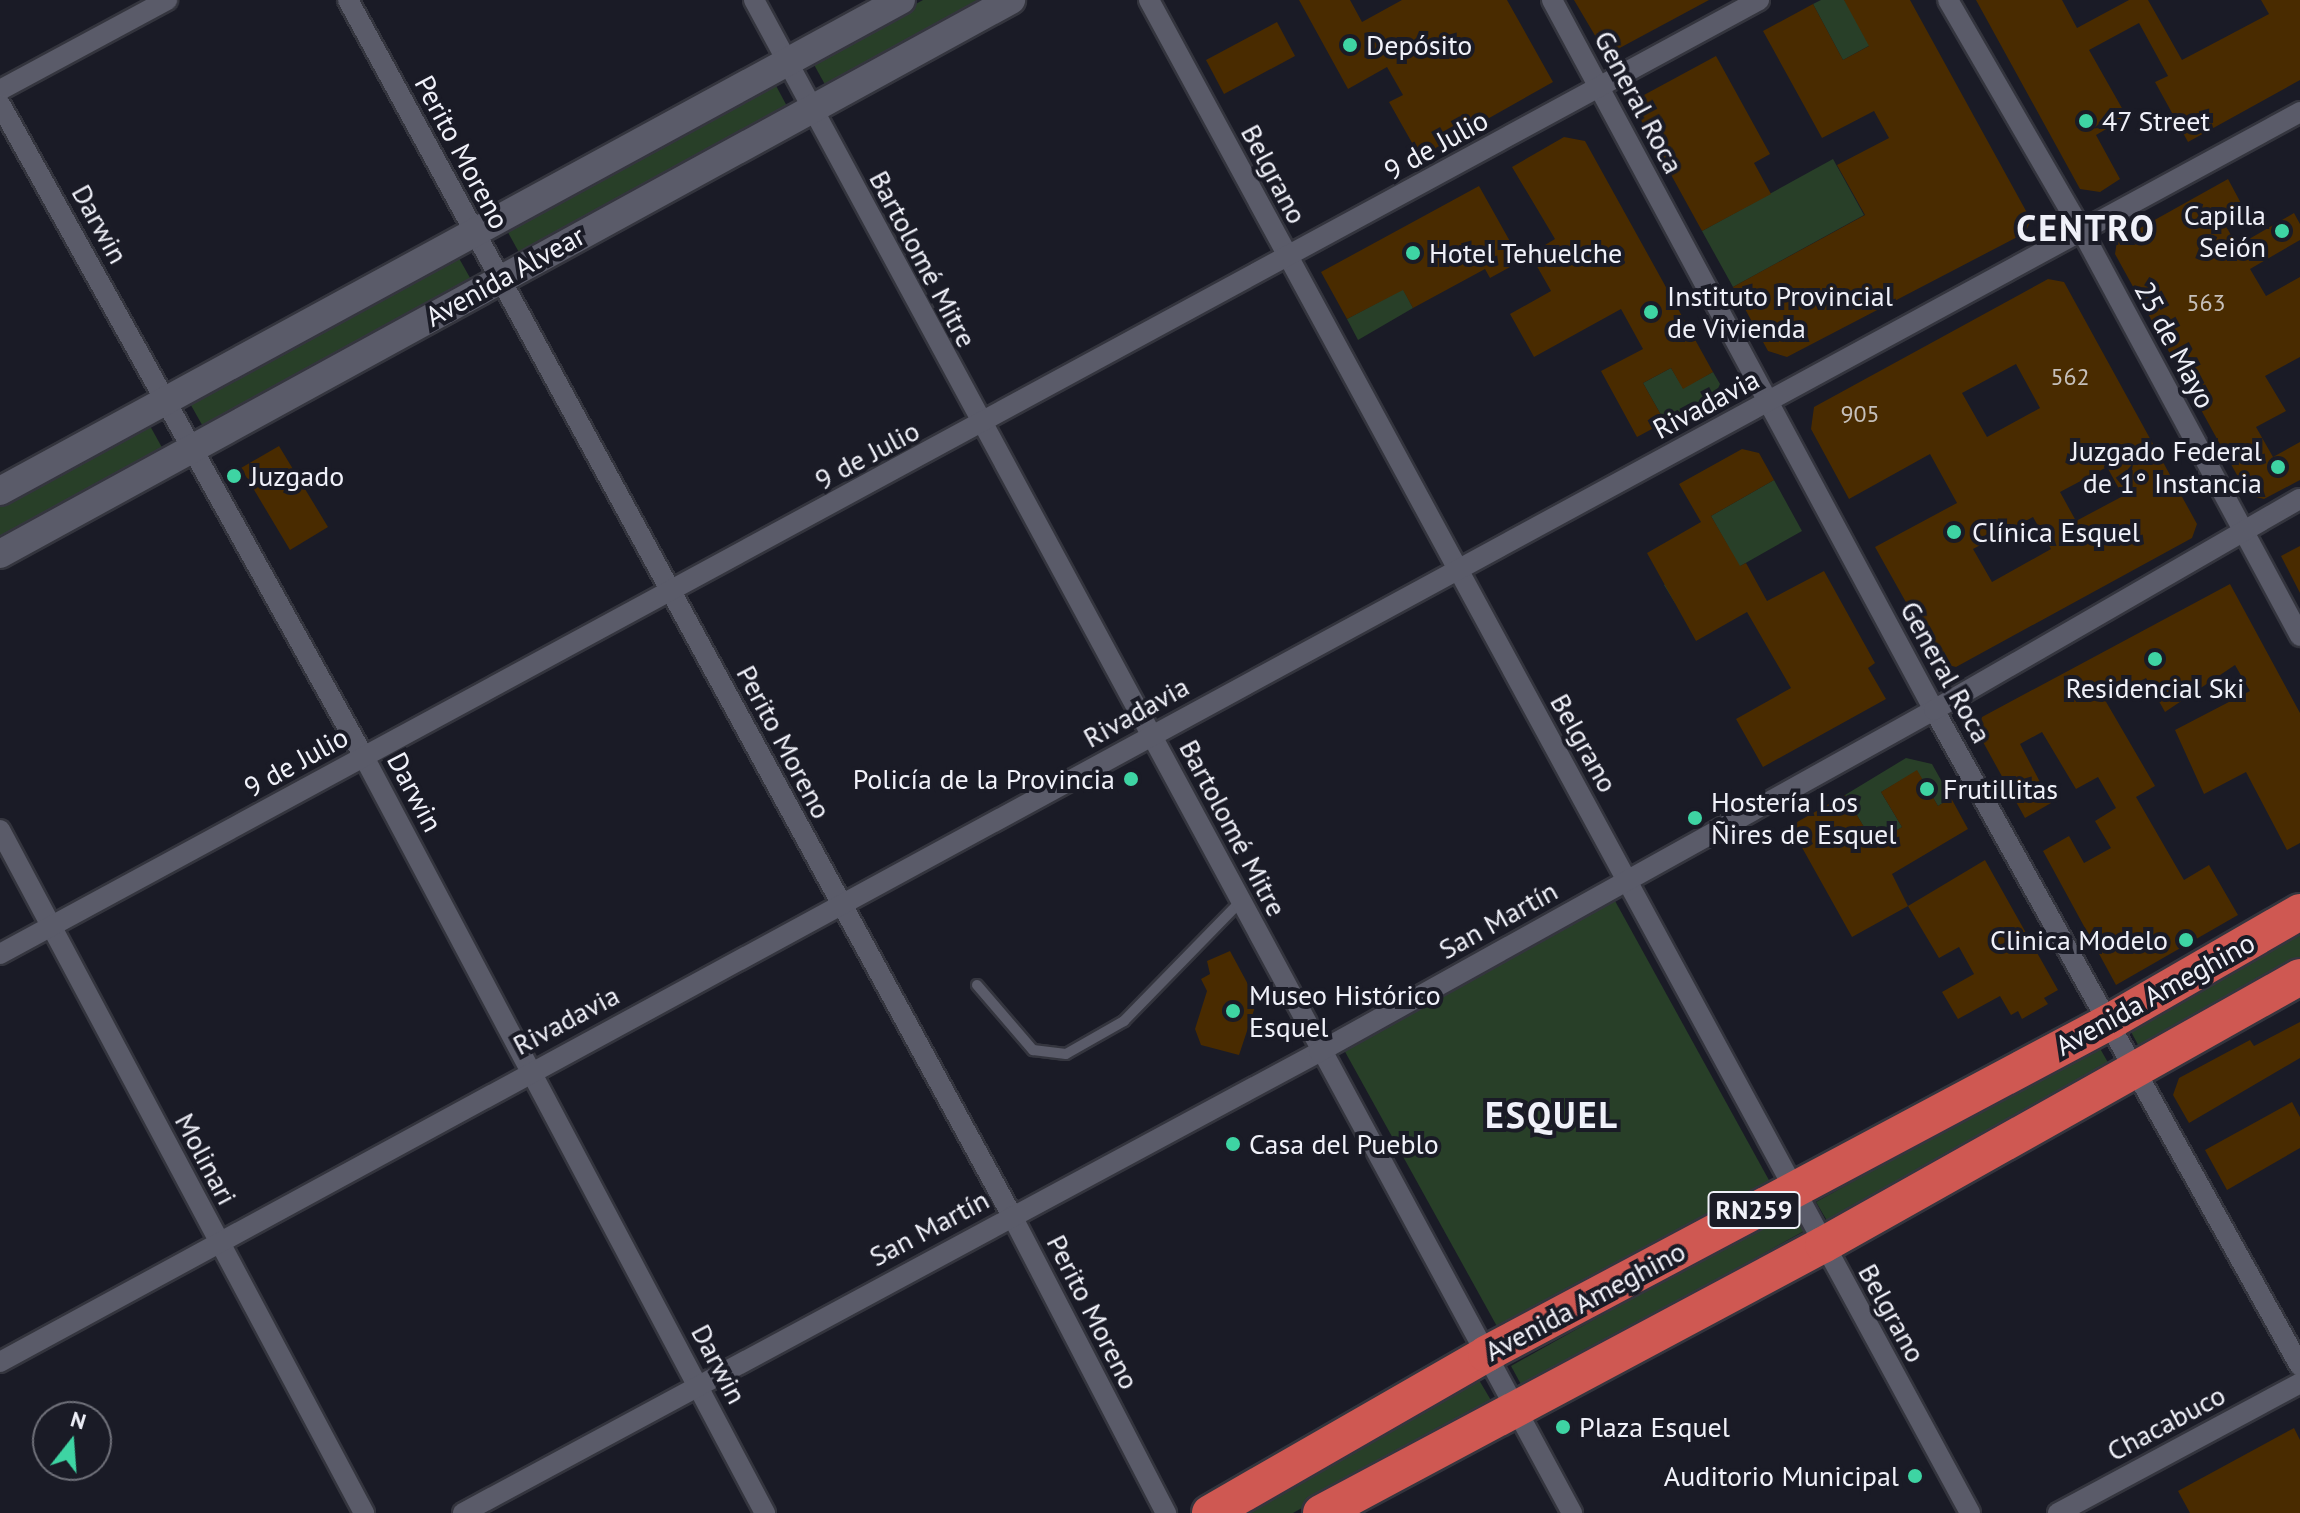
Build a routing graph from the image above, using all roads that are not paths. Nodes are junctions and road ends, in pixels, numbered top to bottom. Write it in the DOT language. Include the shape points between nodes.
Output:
graph roads {
  1 [pos="167,0"];
  2 [pos="348,0"];
  3 [pos="754,0"];
  4 [pos="901,0"];
  5 [pos="1011,0"];
  6 [pos="1149,0"];
  7 [pos="1552,0"];
  8 [pos="1759,0"];
  9 [pos="1948,0"];
  10 [pos="788,62"];
  11 [pos="1599,87"];
  12 [pos="0,90"];
  13 [pos="0,104"];
  14 [pos="809,107"];
  15 [pos="2300,112"];
  16 [pos="2082,231"];
  17 [pos="474,234"];
  18 [pos="1287,258"];
  19 [pos="498,279"];
  20 [pos="167,400"];
  21 [pos="1768,403"];
  22 [pos="982,426"];
  23 [pos="194,448"];
  24 [pos="0,491"];
  25 [pos="2300,499"];
  26 [pos="2243,530"];
  27 [pos="0,554"];
  28 [pos="1458,569"];
  29 [pos="670,591"];
  30 [pos="2300,636"];
  31 [pos="1934,710"];
  32 [pos="1152,735"];
  33 [pos="364,757"];
  34 [pos="0,830"];
  35 [pos="1627,880"];
  36 [pos="1240,902"];
  37 [pos="840,906"];
  38 [pos="2300,912"];
  39 [pos="52,926"];
  40 [pos="0,954"];
  41 [pos="2300,977"];
  42 [pos="977,985"];
  43 [pos="2111,1021"];
  44 [pos="1319,1052"];
  45 [pos="2136,1068"];
  46 [pos="530,1070"];
  47 [pos="1792,1189"];
  48 [pos="1012,1216"];
  49 [pos="219,1243"];
  50 [pos="1823,1245"];
  51 [pos="1486,1354"];
  52 [pos="0,1362"];
  53 [pos="2300,1366"];
  54 [pos="2300,1383"];
  55 [pos="698,1384"];
  56 [pos="1516,1410"];
  57 [pos="364,1513"];
  58 [pos="463,1513"];
  59 [pos="765,1513"];
  60 [pos="1166,1513"];
  61 [pos="1210,1513"];
  62 [pos="1321,1513"];
  63 [pos="1572,1513"];
  64 [pos="1970,1513"];
  65 [pos="2058,1513"];
  1 -- 12 [label="street"];
  2 -- 17 [label="street, Perito Moreno"];
  3 -- 10 [label="street, Bartolomé Mitre"];
  4 -- 10 [label="main road, Avenida Alvear"];
  5 -- 14 [label="main road, Avenida Alvear"];
  6 -- 18 [label="street, Belgrano"];
  7 -- 11 [label="street, General Roca"];
  8 -- 11 [label="street, 9 de Julio"];
  9 -- 16 [label="street, 25 de Mayo"];
  10 -- 14 [label="street, Bartolomé Mitre"];
  10 -- 17 [label="main road, Avenida Alvear"];
  11 -- 18 [label="street, 9 de Julio"];
  11 -- 21 [label="street, General Roca"];
  13 -- 20 [label="street, Darwin"];
  14 -- 19 [label="main road, Avenida Alvear"];
  14 -- 22 [label="street, Bartolomé Mitre"];
  15 -- 16 [label="street, Rivadavia"];
  16 -- 21 [label="street, Rivadavia"];
  16 -- 26 [label="street, 25 de Mayo"];
  17 -- 19 [label="street, Perito Moreno"];
  17 -- 20 [label="main road, Avenida Alvear"];
  18 -- 22 [label="street, 9 de Julio"];
  18 -- 28 [label="street, Belgrano"];
  19 -- 23 [label="main road, Avenida Alvear"];
  19 -- 29 [label="street, Perito Moreno"];
  20 -- 23 [label="street, Darwin"];
  20 -- 24 [label="main road, Avenida Alvear"];
  21 -- 28 [label="street, Rivadavia"];
  21 -- 31 [label="street, General Roca"];
  22 -- 29 [label="street, 9 de Julio"];
  22 -- 32 [label="street, Bartolomé Mitre"];
  23 -- 27 [label="main road, Avenida Alvear"];
  23 -- 33 [label="street, Darwin"];
  25 -- 26 [label="street, San Martín"];
  26 -- 30 [label="street, 25 de Mayo"];
  26 -- 31 [label="street, San Martín"];
  28 -- 32 [label="street, Rivadavia"];
  28 -- 35 [label="street, Belgrano"];
  29 -- 33 [label="street, 9 de Julio"];
  29 -- 37 [label="street, Perito Moreno"];
  31 -- 35 [label="street, San Martín"];
  31 -- 43 [label="street, General Roca"];
  32 -- 36 [label="street, Bartolomé Mitre"];
  32 -- 37 [label="street, Rivadavia"];
  33 -- 39 [label="street, 9 de Julio"];
  33 -- 46 [label="street, Darwin"];
  34 -- 39 [label="street, Molinari"];
  35 -- 44 [label="street, San Martín"];
  35 -- 47 [label="street, Belgrano"];
  36 -- 42 [label="lane" via="1124,1021 1066,1054 1033,1050"];
  36 -- 44 [label="street, Bartolomé Mitre"];
  37 -- 46 [label="street, Rivadavia"];
  37 -- 48 [label="street, Perito Moreno"];
  38 -- 43 [label="highway, Avenida Ameghino / RN259"];
  39 -- 40 [label="street, 9 de Julio"];
  39 -- 49 [label="street, Molinari"];
  41 -- 45 [label="highway, Avenida Ameghino / RN259"];
  43 -- 45 [label="street, General Roca"];
  43 -- 47 [label="highway, Avenida Ameghino / RN259"];
  44 -- 48 [label="street, San Martín"];
  44 -- 51 [label="street, Bartolomé Mitre"];
  45 -- 50 [label="highway, Avenida Ameghino / RN259"];
  45 -- 53 [label="street, General Roca"];
  46 -- 49 [label="street, Rivadavia"];
  46 -- 55 [label="street, Darwin"];
  47 -- 50 [label="street, Belgrano"];
  47 -- 51 [label="highway, Avenida Ameghino / RN259"];
  48 -- 55 [label="street, San Martín"];
  48 -- 60 [label="street, Perito Moreno"];
  49 -- 52 [label="street, Rivadavia"];
  49 -- 57 [label="street, Molinari"];
  50 -- 56 [label="highway, Avenida Ameghino / RN259"];
  50 -- 64 [label="street, Belgrano"];
  51 -- 56 [label="street, Bartolomé Mitre"];
  51 -- 61 [label="highway, Avenida Ameghino / RN259"];
  54 -- 65 [label="street, Chacabuco"];
  55 -- 58 [label="street, San Martín"];
  55 -- 59 [label="street, Darwin"];
  56 -- 62 [label="highway, Avenida Ameghino / RN259"];
  56 -- 63 [label="street, Bartolomé Mitre"];
}
